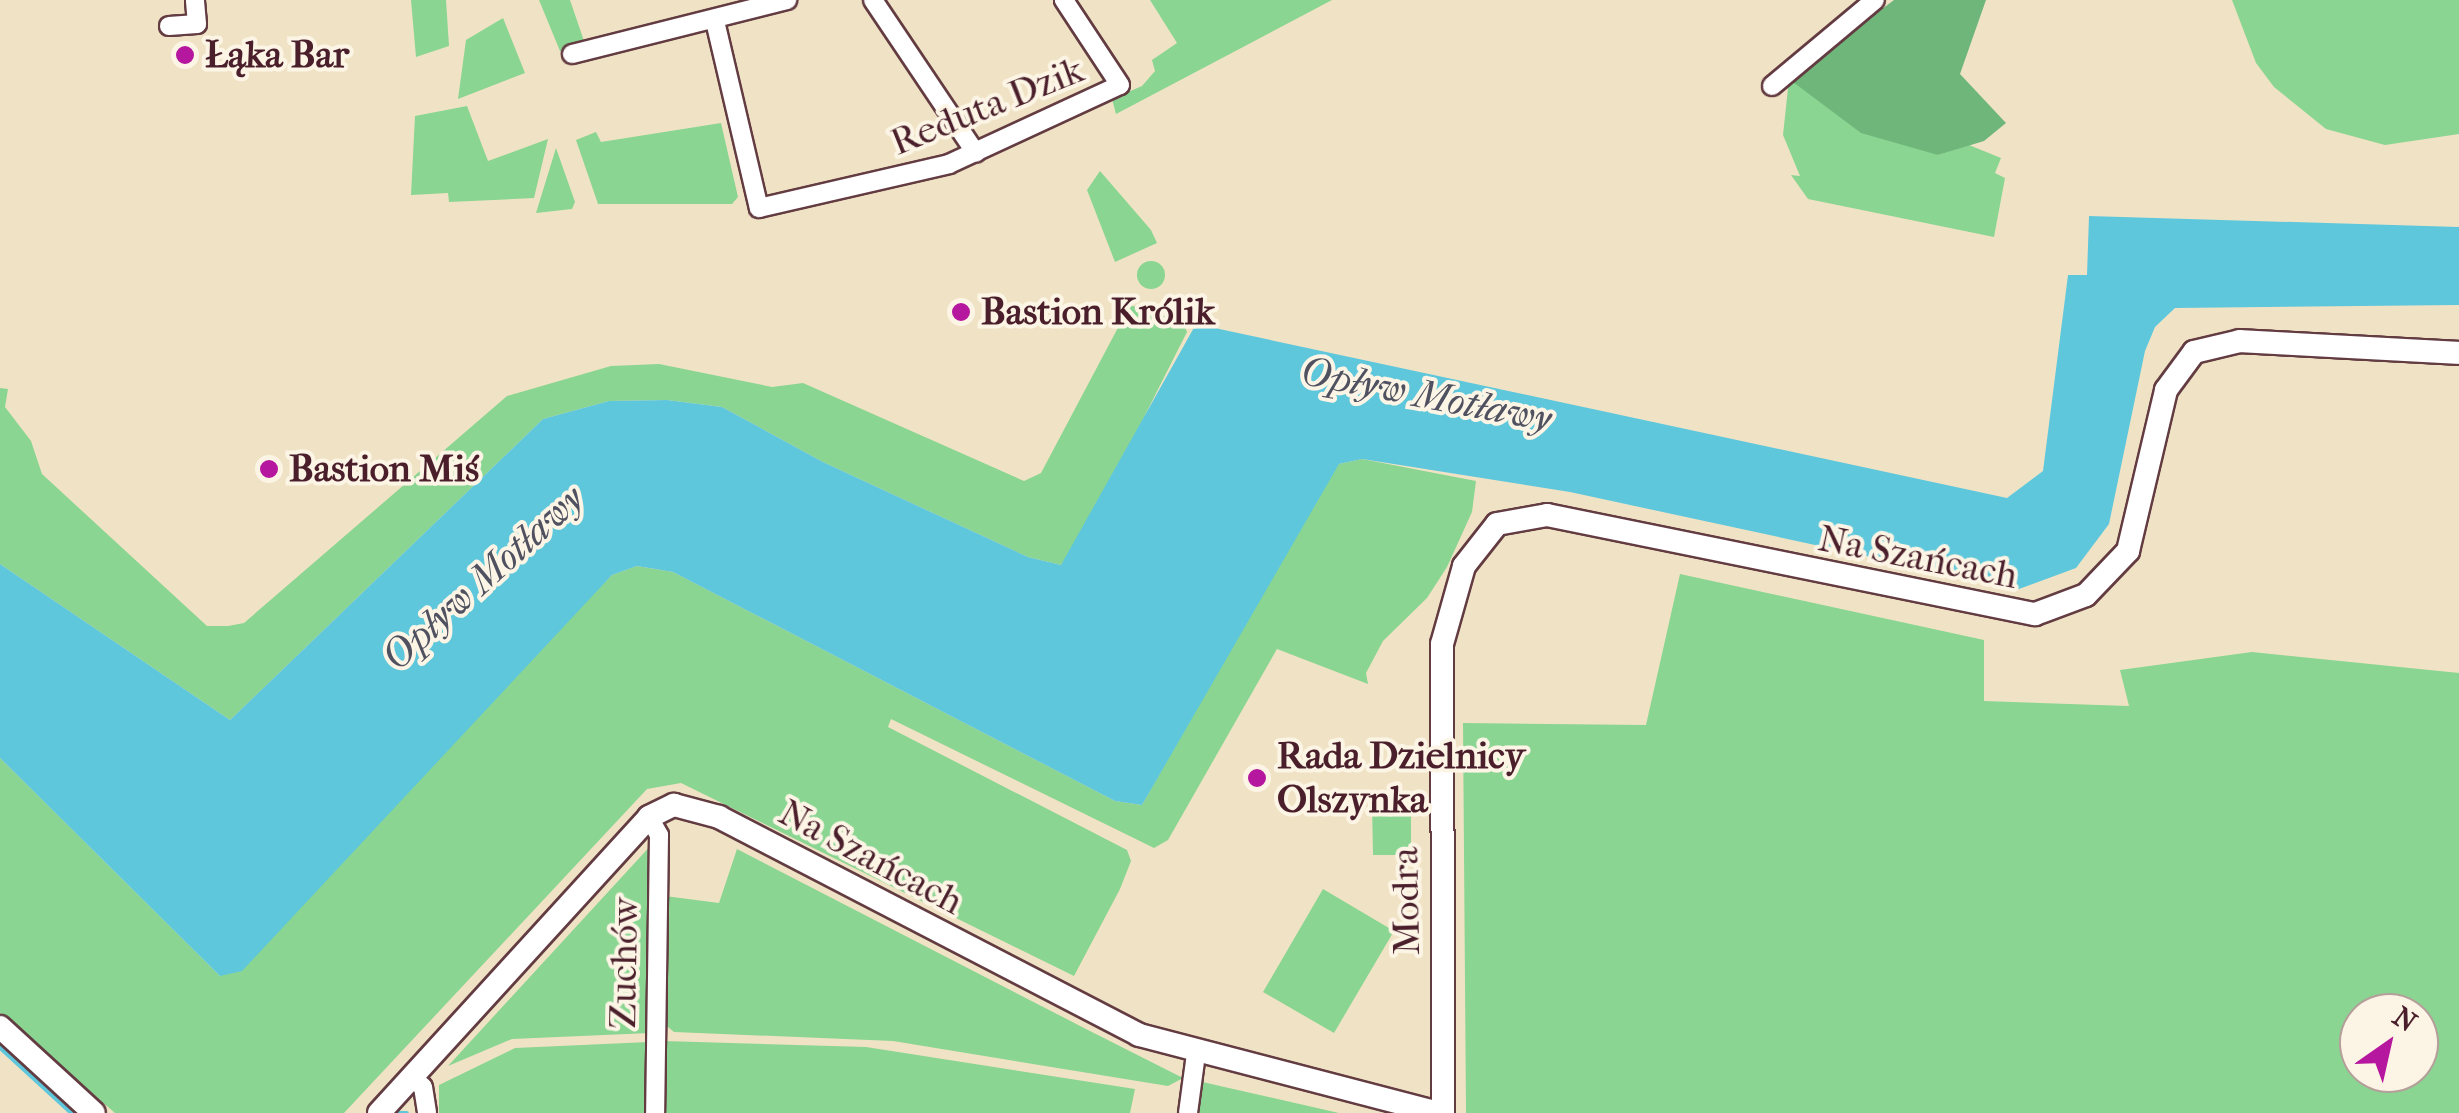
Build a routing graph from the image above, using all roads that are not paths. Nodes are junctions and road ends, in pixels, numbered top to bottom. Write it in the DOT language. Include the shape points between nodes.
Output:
graph roads {
  1 [pos="194,0"];
  2 [pos="786,0"];
  3 [pos="873,0"];
  4 [pos="1064,0"];
  5 [pos="1875,0"];
  6 [pos="715,20"];
  7 [pos="169,26"];
  8 [pos="572,54"];
  9 [pos="1772,86"];
  10 [pos="976,153"];
  11 [pos="2459,353"];
  12 [pos="1497,524"];
  13 [pos="648,817"];
  14 [pos="0,1027"];
  15 [pos="1196,1054"];
  16 [pos="412,1076"];
  17 [pos="94,1113"];
  18 [pos="378,1113"];
  19 [pos="427,1113"];
  20 [pos="655,1113"];
  21 [pos="1188,1113"];
  22 [pos="1440,1113"];
  1 -- 7 [label="street" via="196,24"];
  2 -- 6 [label="street"];
  3 -- 10 [label="street"];
  4 -- 10 [label="street, Reduta Dzik" via="1120,86"];
  5 -- 9 [label="street"];
  6 -- 8 [label="street"];
  6 -- 10 [label="street, Reduta Dzik" via="759,208 872,186"];
  11 -- 12 [label="street, Na Szańcach" via="2240,341 2194,352 2166,390 2141,511 2120,563 2075,602 2035,614 1547,515"];
  12 -- 22 [label="street, Modra" via="1464,566 1442,644"];
  13 -- 15 [label="street, Na Szańcach" via="674,805 720,818 1139,1036"];
  13 -- 16 [label="street"];
  13 -- 20 [label="street, Zuchów" via="658,835"];
  14 -- 17 [label="street"];
  15 -- 21 [label="street"];
  15 -- 22 [label="street, Na Szańcach"];
  16 -- 18 [label="street"];
  16 -- 19 [label="street" via="424,1087"];
}
